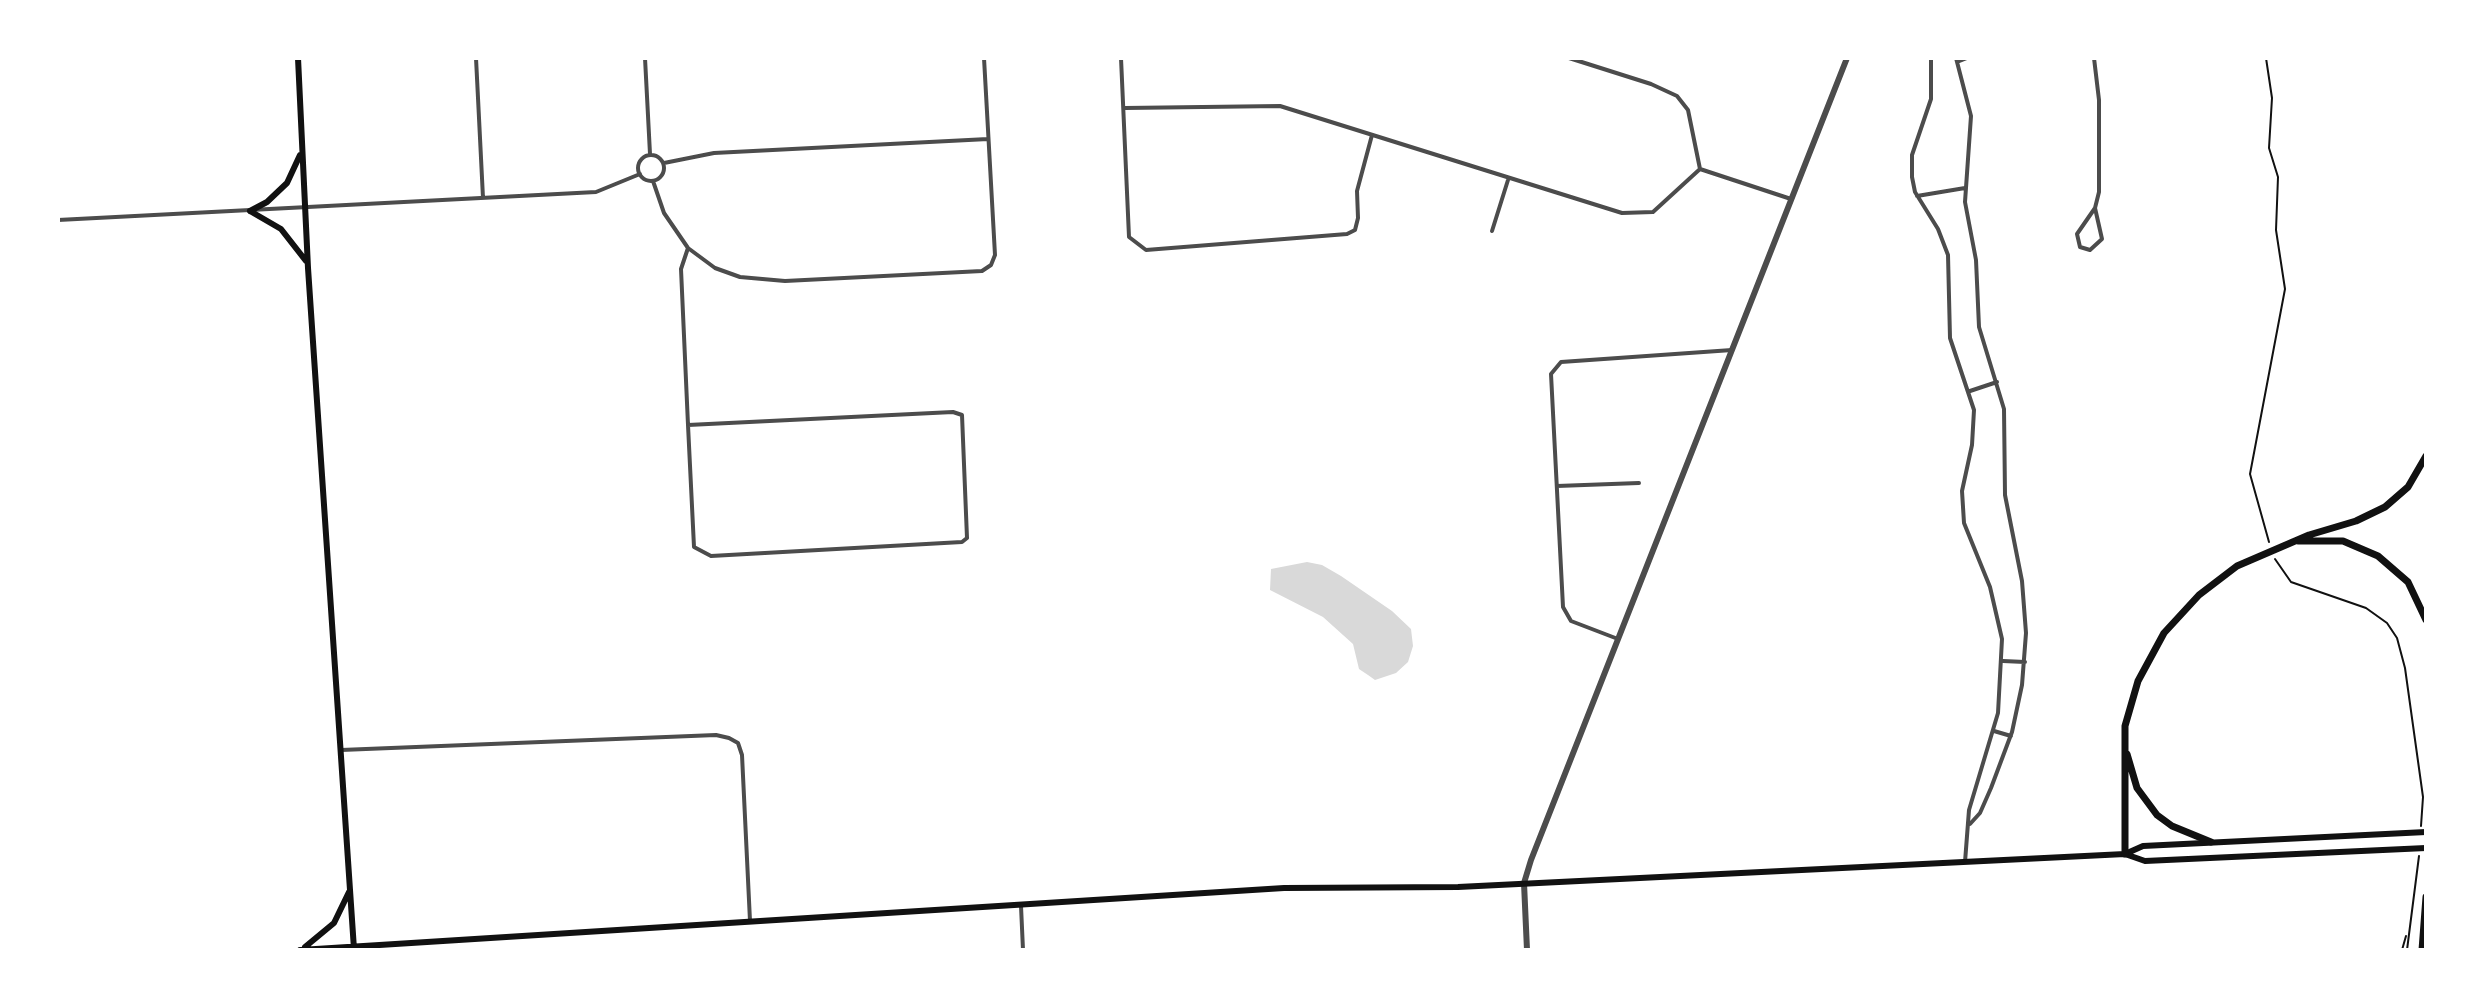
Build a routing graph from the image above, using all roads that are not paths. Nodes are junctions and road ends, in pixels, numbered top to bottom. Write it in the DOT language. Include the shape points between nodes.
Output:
graph roads {
  1 [pos="298,58"];
  2 [pos="476,58"];
  3 [pos="645,58"];
  4 [pos="984,58"];
  5 [pos="1121,58"];
  6 [pos="1569,58"];
  7 [pos="1847,58"];
  8 [pos="1931,58"];
  9 [pos="1967,58"];
  10 [pos="2086,58"];
  11 [pos="2094,58"];
  12 [pos="1956,60"];
  13 [pos="1125,108"];
  14 [pos="1372,135"];
  15 [pos="988,139"];
  16 [pos="302,151"];
  17 [pos="650,154"];
  18 [pos="664,163"];
  19 [pos="1700,169"];
  20 [pos="640,174"];
  21 [pos="1508,180"];
  22 [pos="653,181"];
  23 [pos="1965,188"];
  24 [pos="1917,196"];
  25 [pos="483,198"];
  26 [pos="1791,199"];
  27 [pos="2095,208"];
  28 [pos="305,209"];
  29 [pos="250,211"];
  30 [pos="58,220"];
  31 [pos="1492,231"];
  32 [pos="688,248"];
  33 [pos="308,268"];
  34 [pos="1732,350"];
  35 [pos="1997,382"];
  36 [pos="1970,391"];
  37 [pos="688,425"];
  38 [pos="2426,456"];
  39 [pos="1639,483"];
  40 [pos="1557,486"];
  41 [pos="2296,541"];
  42 [pos="2426,620"];
  43 [pos="1618,639"];
  44 [pos="2003,661"];
  45 [pos="2025,662"];
  46 [pos="1994,731"];
  47 [pos="2011,736"];
  48 [pos="2124,739"];
  49 [pos="341,750"];
  50 [pos="1970,824"];
  51 [pos="2426,832"];
  52 [pos="2211,842"];
  53 [pos="2426,848"];
  54 [pos="2125,854"];
  55 [pos="1965,862"];
  56 [pos="1524,883"];
  57 [pos="350,888"];
  58 [pos="2426,897"];
  59 [pos="1021,904"];
  60 [pos="750,922"];
  61 [pos="353,949"];
  62 [pos="299,950"];
  63 [pos="1023,950"];
  64 [pos="1527,950"];
  65 [pos="2422,950"];
  1 -- 16 [label="main road"];
  2 -- 25 [label="street"];
  3 -- 17 [label="street"];
  4 -- 15 [label="street"];
  5 -- 13 [label="street"];
  6 -- 19 [label="street" via="1677,96 1693,124"];
  7 -- 26 [label="street"];
  8 -- 24 [label="street" via="1931,99 1911,164"];
  9 -- 12 [label="street"];
  10 -- 11 [label="street"];
  11 -- 27 [label="street" via="2100,176"];
  12 -- 23 [label="street" via="1971,116"];
  13 -- 14 [label="street" via="1280,106"];
  13 -- 14 [label="street" via="1129,237 1146,250 1355,230 1357,191"];
  14 -- 21 [label="street"];
  15 -- 18 [label="street" via="714,153"];
  15 -- 32 [label="street" via="995,255 982,271 755,280 715,268"];
  16 -- 28 [label="main road"];
  16 -- 29 [label="main road" via="287,183"];
  17 -- 18 [label="street"];
  17 -- 20 [label="street" via="640,160"];
  18 -- 22 [label="street" via="662,175"];
  19 -- 21 [label="street" via="1665,204 1639,215"];
  19 -- 26 [label="street"];
  20 -- 22 [label="street"];
  20 -- 25 [label="street" via="596,192"];
  21 -- 31 [label="street"];
  22 -- 32 [label="street" via="664,213"];
  23 -- 24 [label="street"];
  23 -- 35 [label="street" via="1979,327"];
  24 -- 36 [label="street" via="1948,255 1950,338"];
  25 -- 28 [label="street"];
  26 -- 34 [label="street"];
  27 -- 27 [label="street" via="2077,234 2080,247 2090,250 2102,239"];
  28 -- 29 [label="street"];
  28 -- 33 [label="main road"];
  29 -- 30 [label="street"];
  29 -- 33 [label="main road" via="281,229"];
  32 -- 37 [label="street" via="681,269"];
  33 -- 49 [label="main road"];
  34 -- 40 [label="street" via="1561,362 1551,374"];
  34 -- 43 [label="street"];
  35 -- 36 [label="street"];
  35 -- 45 [label="street" via="2005,423 2007,511 2026,610"];
  36 -- 44 [label="street" via="1974,427 1964,477 1964,523 1995,605"];
  37 -- 37 [label="street" via="694,547 699,553 967,538 962,415"];
  38 -- 41 [label="main road" via="2408,487 2385,507"];
  39 -- 40 [label="street"];
  40 -- 43 [label="street" via="1563,607 1571,621"];
  41 -- 42 [label="main road" via="2343,541 2378,556 2408,582"];
  41 -- 48 [label="main road" via="2224,575 2174,621 2138,681"];
  43 -- 56 [label="street"];
  44 -- 45 [label="street"];
  44 -- 46 [label="street"];
  45 -- 47 [label="street"];
  46 -- 47 [label="street"];
  46 -- 50 [label="street" via="1969,810"];
  47 -- 50 [label="street" via="1980,813"];
  48 -- 52 [label="main road" via="2133,777 2149,806 2172,826"];
  48 -- 54 [label="main road"];
  49 -- 57 [label="main road"];
  49 -- 60 [label="street" via="729,738 738,743 742,755"];
  50 -- 55 [label="street"];
  51 -- 52 [label="main road"];
  52 -- 54 [label="main road" via="2143,846"];
  53 -- 54 [label="main road" via="2145,861"];
  54 -- 55 [label="main road"];
  55 -- 56 [label="main road"];
  56 -- 59 [label="main road" via="1284,888"];
  56 -- 64 [label="street"];
  57 -- 61 [label="main road"];
  57 -- 62 [label="main road" via="334,923"];
  58 -- 65 [label="main road"];
  59 -- 60 [label="main road"];
  59 -- 63 [label="street"];
  60 -- 61 [label="main road"];
  61 -- 62 [label="main road"];
}
